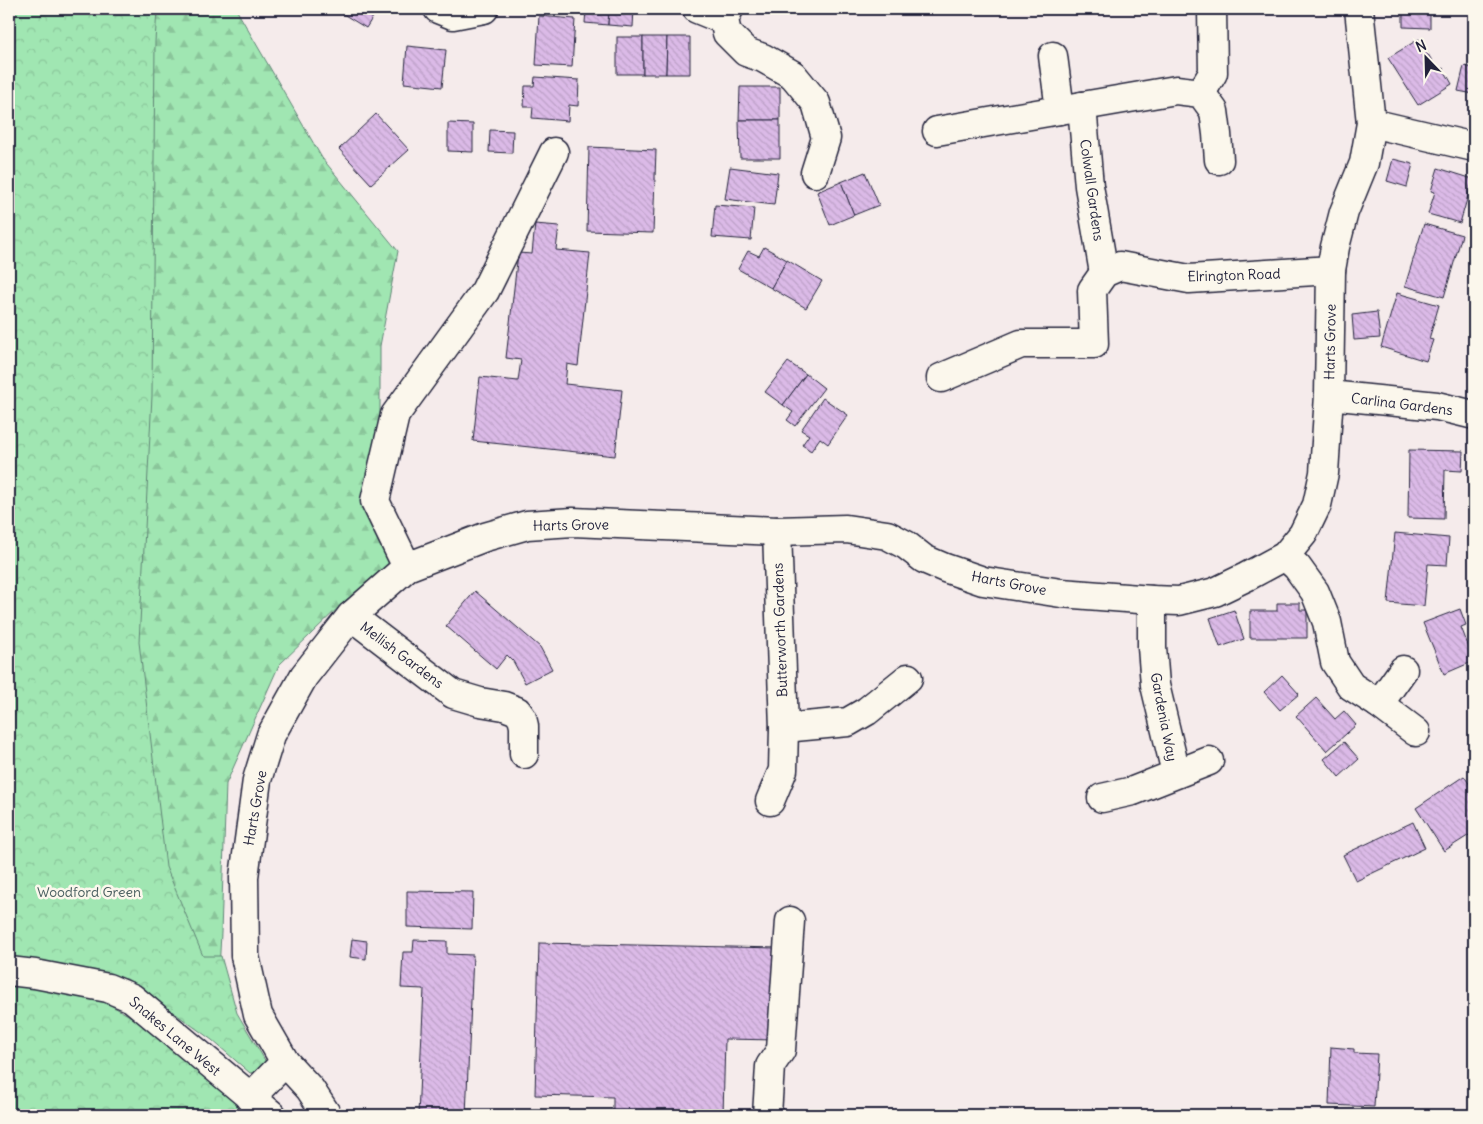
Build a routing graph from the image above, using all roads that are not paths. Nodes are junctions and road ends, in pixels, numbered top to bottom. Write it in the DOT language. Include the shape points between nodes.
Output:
graph roads {
  1 [pos="438,9"];
  2 [pos="484,9"];
  3 [pos="698,9"];
  4 [pos="1212,9"];
  5 [pos="1359,9"];
  6 [pos="726,14"];
  7 [pos="1053,56"];
  8 [pos="1201,93"];
  9 [pos="1071,108"];
  10 [pos="1371,123"];
  11 [pos="937,131"];
  12 [pos="1474,147"];
  13 [pos="554,152"];
  14 [pos="1218,160"];
  15 [pos="815,173"];
  16 [pos="1331,270"];
  17 [pos="1104,273"];
  18 [pos="941,378"];
  19 [pos="1329,395"];
  20 [pos="1474,415"];
  21 [pos="777,531"];
  22 [pos="1285,556"];
  23 [pos="407,568"];
  24 [pos="1152,600"];
  25 [pos="351,616"];
  26 [pos="1403,670"];
  27 [pos="908,678"];
  28 [pos="1378,704"];
  29 [pos="784,728"];
  30 [pos="1416,732"];
  31 [pos="524,754"];
  32 [pos="1209,761"];
  33 [pos="1176,773"];
  34 [pos="1102,798"];
  35 [pos="770,801"];
  36 [pos="790,921"];
  37 [pos="9,971"];
  38 [pos="285,1062"];
  39 [pos="250,1098"];
  40 [pos="272,1115"];
  41 [pos="328,1115"];
  42 [pos="767,1115"];
  1 -- 2 [label="street" via="453,15"];
  3 -- 6 [label="street"];
  4 -- 8 [label="street" via="1213,73"];
  5 -- 10 [label="street, Harts Grove"];
  6 -- 15 [label="street" via="727,34 746,52 793,75 816,103 826,138"];
  7 -- 9 [label="street, Colwall Gardens"];
  8 -- 9 [label="street" via="1176,90"];
  8 -- 14 [label="street" via="1214,111"];
  9 -- 11 [label="street"];
  9 -- 17 [label="street, Colwall Gardens"];
  10 -- 12 [label="street"];
  10 -- 16 [label="street, Harts Grove" via="1364,163 1344,212"];
  13 -- 23 [label="street" via="485,291 396,415 375,501"];
  16 -- 17 [label="street, Elrington Road" via="1189,278 1120,266"];
  16 -- 19 [label="street, Harts Grove"];
  17 -- 18 [label="street" via="1092,290 1094,344 1021,344"];
  19 -- 20 [label="street, Carlina Gardens" via="1436,406"];
  19 -- 22 [label="street, Harts Grove" via="1324,473 1317,505 1302,534"];
  21 -- 23 [label="street, Harts Grove" via="573,522 527,525 485,537"];
  21 -- 24 [label="street, Harts Grove" via="846,529 887,535 924,559 983,581 1061,593"];
  21 -- 29 [label="street, Butterworth Gardens"];
  22 -- 24 [label="street, Harts Grove" via="1215,592 1178,601"];
  22 -- 28 [label="street" via="1316,592 1327,622 1335,662 1351,686"];
  23 -- 25 [label="street, Harts Grove"];
  24 -- 33 [label="street, Gardenia Way" via="1155,685"];
  25 -- 31 [label="street, Mellish Gardens" via="453,694 517,711 524,726"];
  25 -- 38 [label="street, Harts Grove" via="304,676 272,735 257,780 244,877 245,956 258,1015"];
  26 -- 28 [label="street"];
  27 -- 29 [label="street" via="848,722"];
  28 -- 30 [label="street"];
  29 -- 35 [label="street, Butterworth Gardens" via="783,770"];
  32 -- 33 [label="street, Gardenia Way"];
  33 -- 34 [label="street, Gardenia Way" via="1133,791"];
  36 -- 42 [label="street" via="781,1050 770,1066"];
  37 -- 39 [label="street, Snakes Lane West" via="108,988 132,998"];
  38 -- 39 [label="street"];
  38 -- 41 [label="street, Harts Grove"];
  39 -- 40 [label="street, Snakes Lane West"];
}
